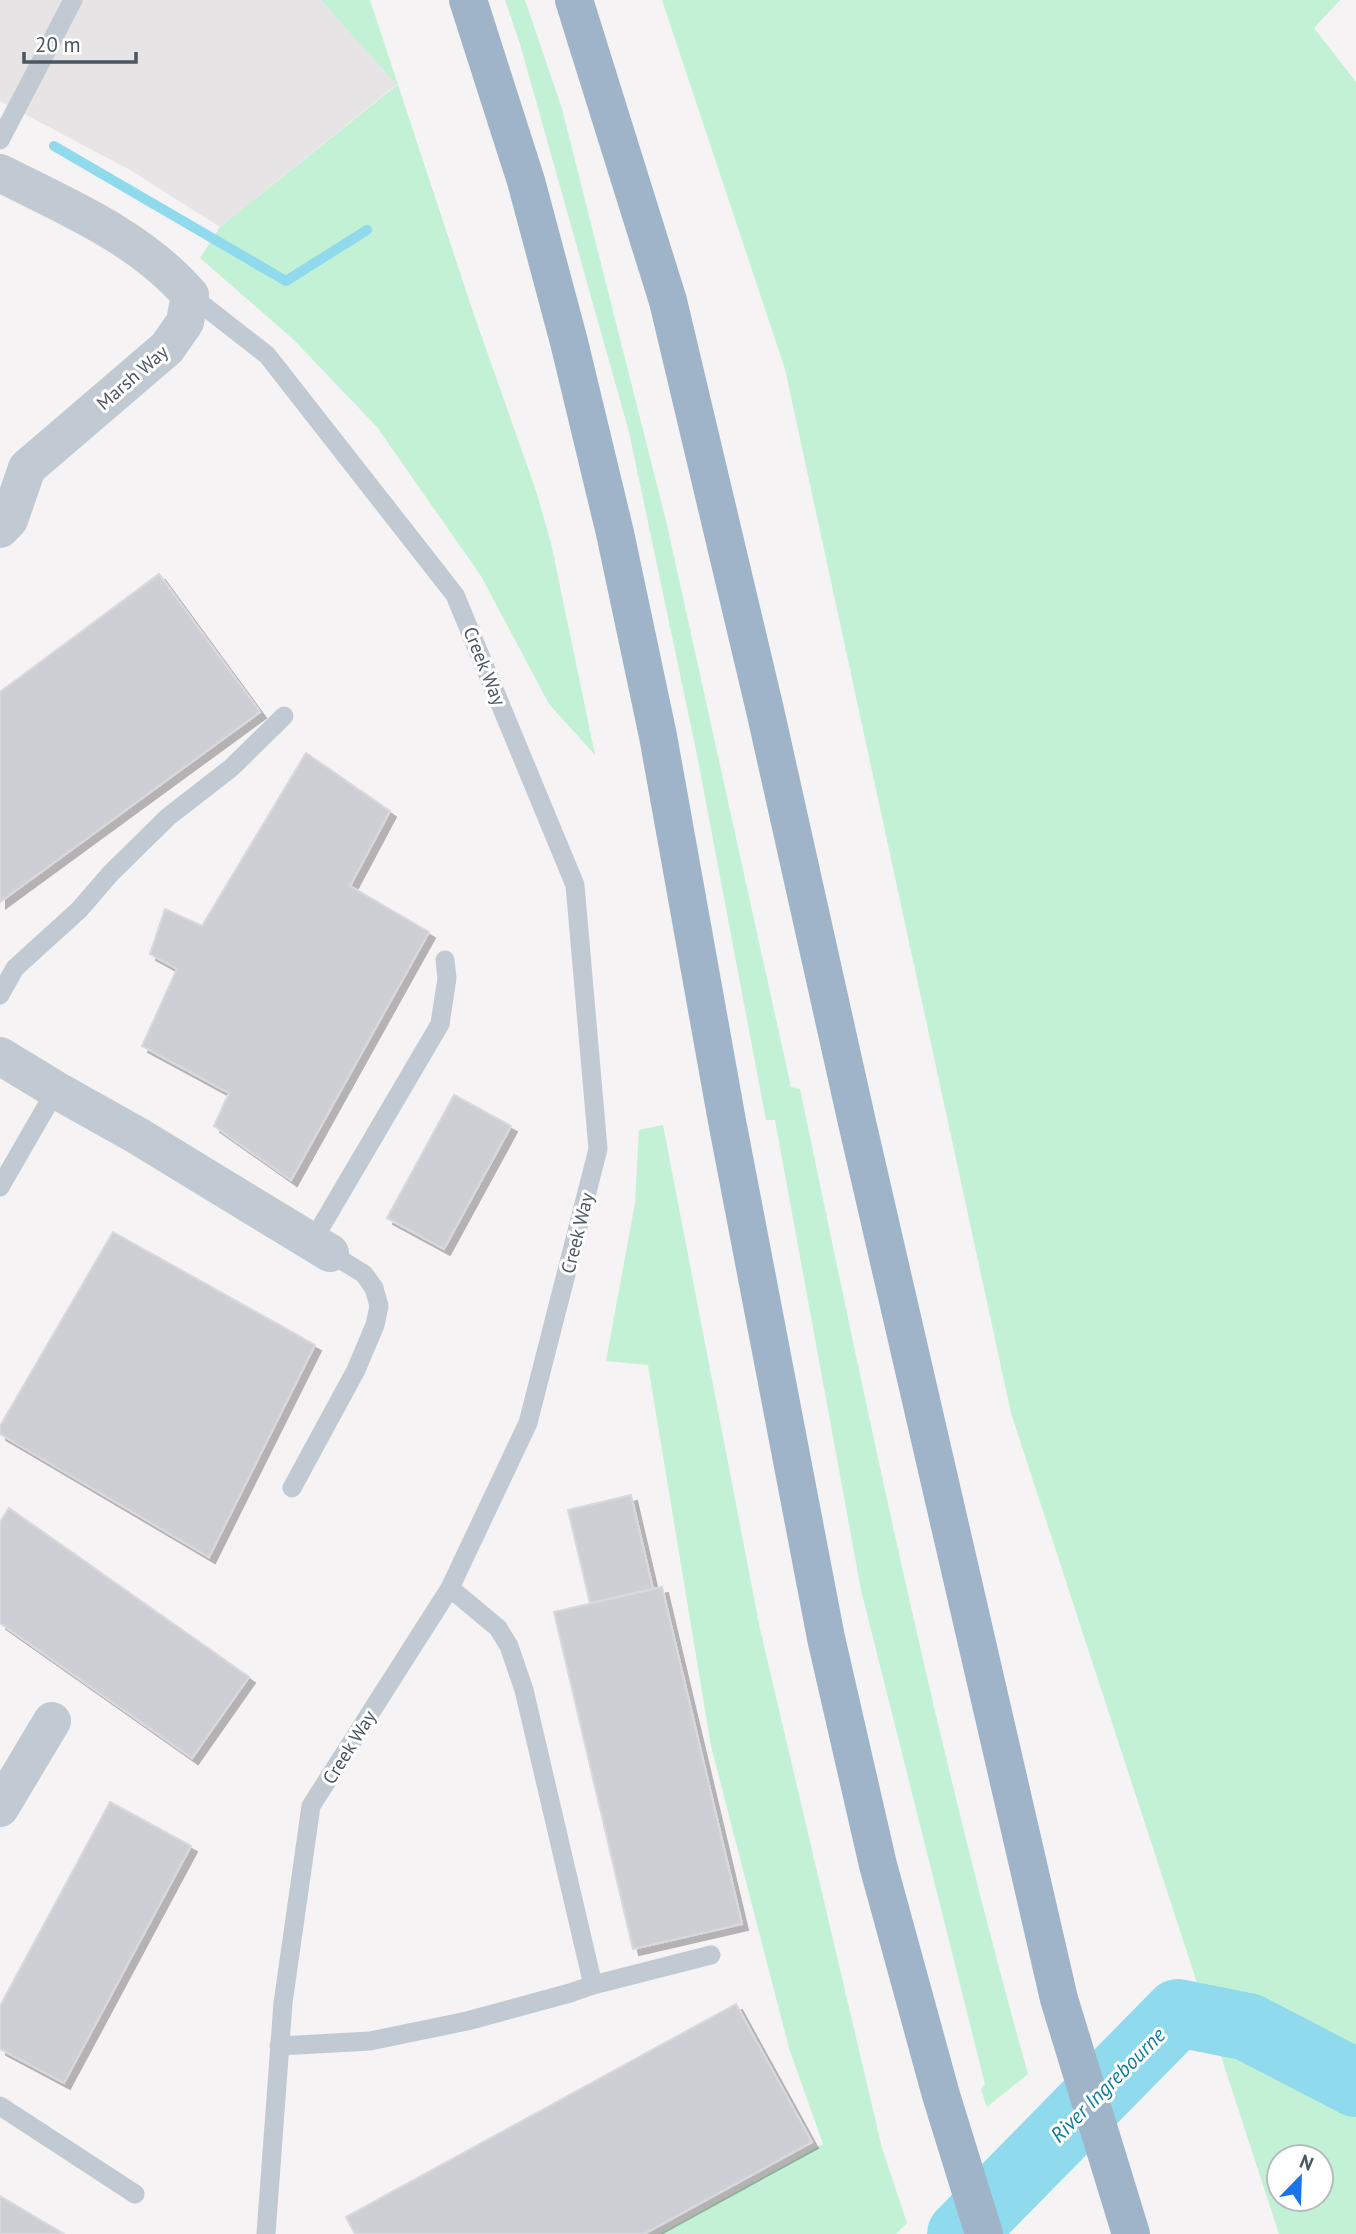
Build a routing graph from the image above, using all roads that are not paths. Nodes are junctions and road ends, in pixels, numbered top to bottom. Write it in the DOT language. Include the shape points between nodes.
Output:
graph roads {
  1 [pos="73,0"];
  2 [pos="468,0"];
  3 [pos="574,0"];
  4 [pos="0,140"];
  5 [pos="0,173"];
  6 [pos="190,295"];
  7 [pos="13,471"];
  8 [pos="0,529"];
  9 [pos="284,716"];
  10 [pos="445,960"];
  11 [pos="0,995"];
  12 [pos="0,1056"];
  13 [pos="55,1090"];
  14 [pos="1,1182"];
  15 [pos="321,1248"];
  16 [pos="292,1488"];
  17 [pos="450,1588"];
  18 [pos="52,1721"];
  19 [pos="0,1808"];
  20 [pos="711,1955"];
  21 [pos="593,1985"];
  22 [pos="279,2046"];
  23 [pos="0,2106"];
  24 [pos="135,2194"];
  25 [pos="266,2234"];
  26 [pos="985,2234"];
  27 [pos="1131,2234"];
  1 -- 4 [label="lane"];
  2 -- 26 [label="highway" via="526,181 615,533 658,736 827,1638 878,1866"];
  3 -- 27 [label="highway" via="668,301 1059,1999"];
  5 -- 6 [label="street" via="111,230 165,268"];
  6 -- 7 [label="street, Marsh Way" via="185,322 167,348"];
  6 -- 17 [label="lane, Creek Way" via="267,355 455,595 575,885 598,1149 528,1423"];
  7 -- 8 [label="street, Marsh Way" via="9,520"];
  9 -- 11 [label="lane" via="231,768 168,817 16,968"];
  10 -- 15 [label="lane" via="440,1024"];
  12 -- 13 [label="street"];
  13 -- 14 [label="lane"];
  13 -- 15 [label="street"];
  15 -- 16 [label="lane" via="364,1274 379,1306 356,1370"];
  17 -- 21 [label="lane" via="498,1628 509,1646 524,1690"];
  17 -- 22 [label="lane, Creek Way" via="311,1806"];
  18 -- 19 [label="street"];
  20 -- 21 [label="lane"];
  21 -- 22 [label="lane" via="467,2021 370,2041"];
  22 -- 25 [label="lane, Creek Way"];
  23 -- 24 [label="lane"];
}
